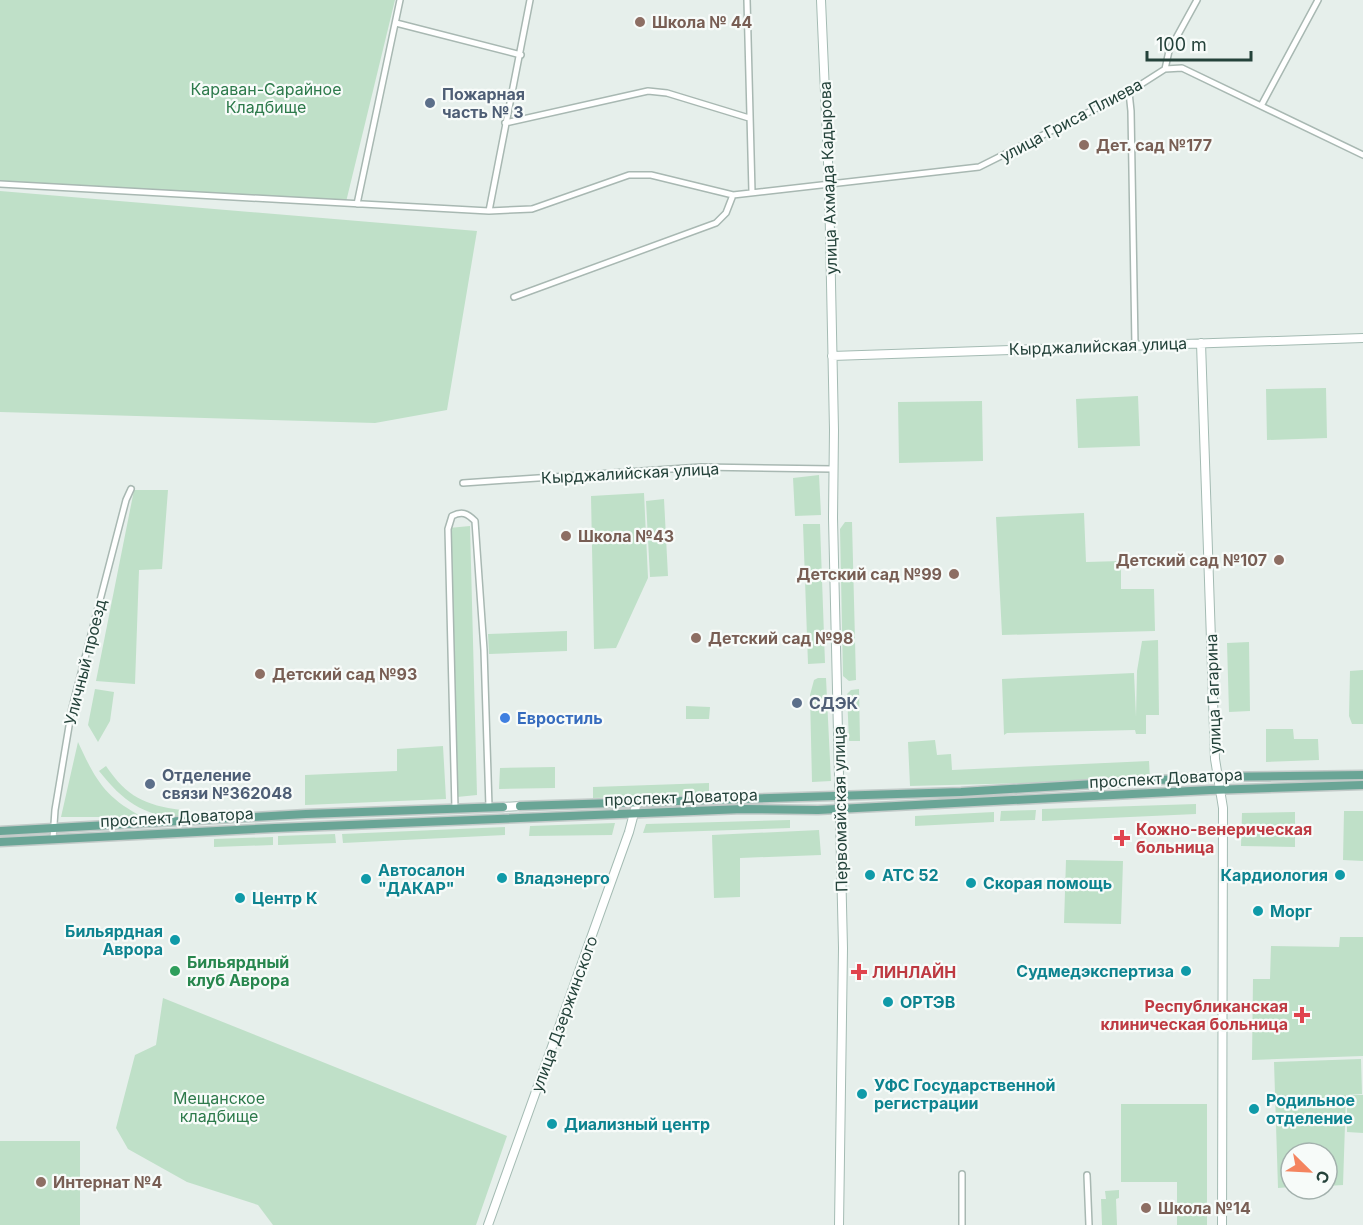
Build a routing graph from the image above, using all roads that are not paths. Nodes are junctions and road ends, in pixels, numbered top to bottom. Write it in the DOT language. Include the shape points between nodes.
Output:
graph roads {
  1 [pos="400,0"];
  2 [pos="530,0"];
  3 [pos="747,0"];
  4 [pos="821,0"];
  5 [pos="1197,0"];
  6 [pos="1318,0"];
  7 [pos="396,23"];
  8 [pos="520,55"];
  9 [pos="1165,69"];
  10 [pos="1128,92"];
  11 [pos="1261,106"];
  12 [pos="749,118"];
  13 [pos="505,123"];
  14 [pos="1363,155"];
  15 [pos="0,184"];
  16 [pos="830,185"];
  17 [pos="752,192"];
  18 [pos="733,195"];
  19 [pos="357,204"];
  20 [pos="489,211"];
  21 [pos="514,297"];
  22 [pos="1363,338"];
  23 [pos="1201,343"];
  24 [pos="1135,345"];
  25 [pos="832,356"];
  26 [pos="833,469"];
  27 [pos="463,483"];
  28 [pos="131,489"];
  29 [pos="1363,775"];
  30 [pos="1218,777"];
  31 [pos="1363,785"];
  32 [pos="1220,790"];
  33 [pos="840,796"];
  34 [pos="637,802"];
  35 [pos="520,806"];
  36 [pos="489,807"];
  37 [pos="503,807"];
  38 [pos="455,809"];
  39 [pos="840,809"];
  40 [pos="634,814"];
  41 [pos="53,828"];
  42 [pos="0,831"];
  43 [pos="53,838"];
  44 [pos="0,842"];
  45 [pos="962,1174"];
  46 [pos="1087,1175"];
  47 [pos="488,1225"];
  48 [pos="839,1225"];
  49 [pos="962,1225"];
  50 [pos="1089,1225"];
  51 [pos="1222,1225"];
  1 -- 7 [label="street"];
  2 -- 8 [label="street"];
  3 -- 12 [label="street"];
  4 -- 16 [label="street, улица Ахмада Кадырова"];
  5 -- 9 [label="street" via="1169,51"];
  6 -- 11 [label="street"];
  7 -- 8 [label="street"];
  7 -- 19 [label="street"];
  8 -- 13 [label="street"];
  9 -- 10 [label="street, улица Гриса Плиева"];
  9 -- 11 [label="street" via="1182,68"];
  10 -- 16 [label="street, улица Гриса Плиева" via="979,167"];
  10 -- 24 [label="street"];
  11 -- 14 [label="street"];
  12 -- 13 [label="street" via="648,91"];
  12 -- 17 [label="street"];
  13 -- 20 [label="street"];
  15 -- 19 [label="street"];
  16 -- 17 [label="street, улица Гриса Плиева"];
  16 -- 25 [label="street, улица Ахмада Кадырова"];
  17 -- 18 [label="street, улица Гриса Плиева"];
  18 -- 20 [label="street" via="651,175 629,175 532,209"];
  18 -- 21 [label="street" via="726,213 716,223"];
  19 -- 20 [label="street"];
  22 -- 23 [label="street, Кырджалийская улица"];
  23 -- 24 [label="street, Кырджалийская улица"];
  23 -- 30 [label="street, улица Гагарина"];
  24 -- 25 [label="street, Кырджалийская улица"];
  25 -- 26 [label="street, Первомайская улица"];
  26 -- 27 [label="street, Кырджалийская улица" via="701,468"];
  26 -- 33 [label="street, Первомайская улица"];
  28 -- 41 [label="street, Уличный проезд" via="77,687"];
  29 -- 30 [label="main road, проспект Доватора"];
  30 -- 32 [label="street, улица Гагарина"];
  30 -- 33 [label="main road, проспект Доватора"];
  31 -- 32 [label="main road, проспект Доватора"];
  32 -- 39 [label="main road, проспект Доватора"];
  32 -- 51 [label="street, улица Гагарина"];
  33 -- 34 [label="main road, проспект Доватора"];
  33 -- 39 [label="street, Первомайская улица"];
  34 -- 35 [label="main road, проспект Доватора"];
  34 -- 40 [label="street, улица Дзержинского"];
  35 -- 37 [label="street, проспект Доватора"];
  36 -- 37 [label="main road, проспект Доватора"];
  36 -- 38 [label="main road, проспект Доватора"];
  36 -- 38 [label="street" via="475,521 468,514 457,514 452,516 448,529"];
  38 -- 41 [label="main road, проспект Доватора"];
  39 -- 40 [label="main road, проспект Доватора"];
  39 -- 48 [label="street, Первомайская улица" via="843,960"];
  40 -- 43 [label="main road, проспект Доватора"];
  40 -- 47 [label="street, улица Дзержинского"];
  41 -- 42 [label="main road, проспект Доватора"];
  41 -- 43 [label="street, Уличный проезд"];
  43 -- 44 [label="main road, проспект Доватора"];
  45 -- 49 [label="street"];
  46 -- 50 [label="street"];
}
